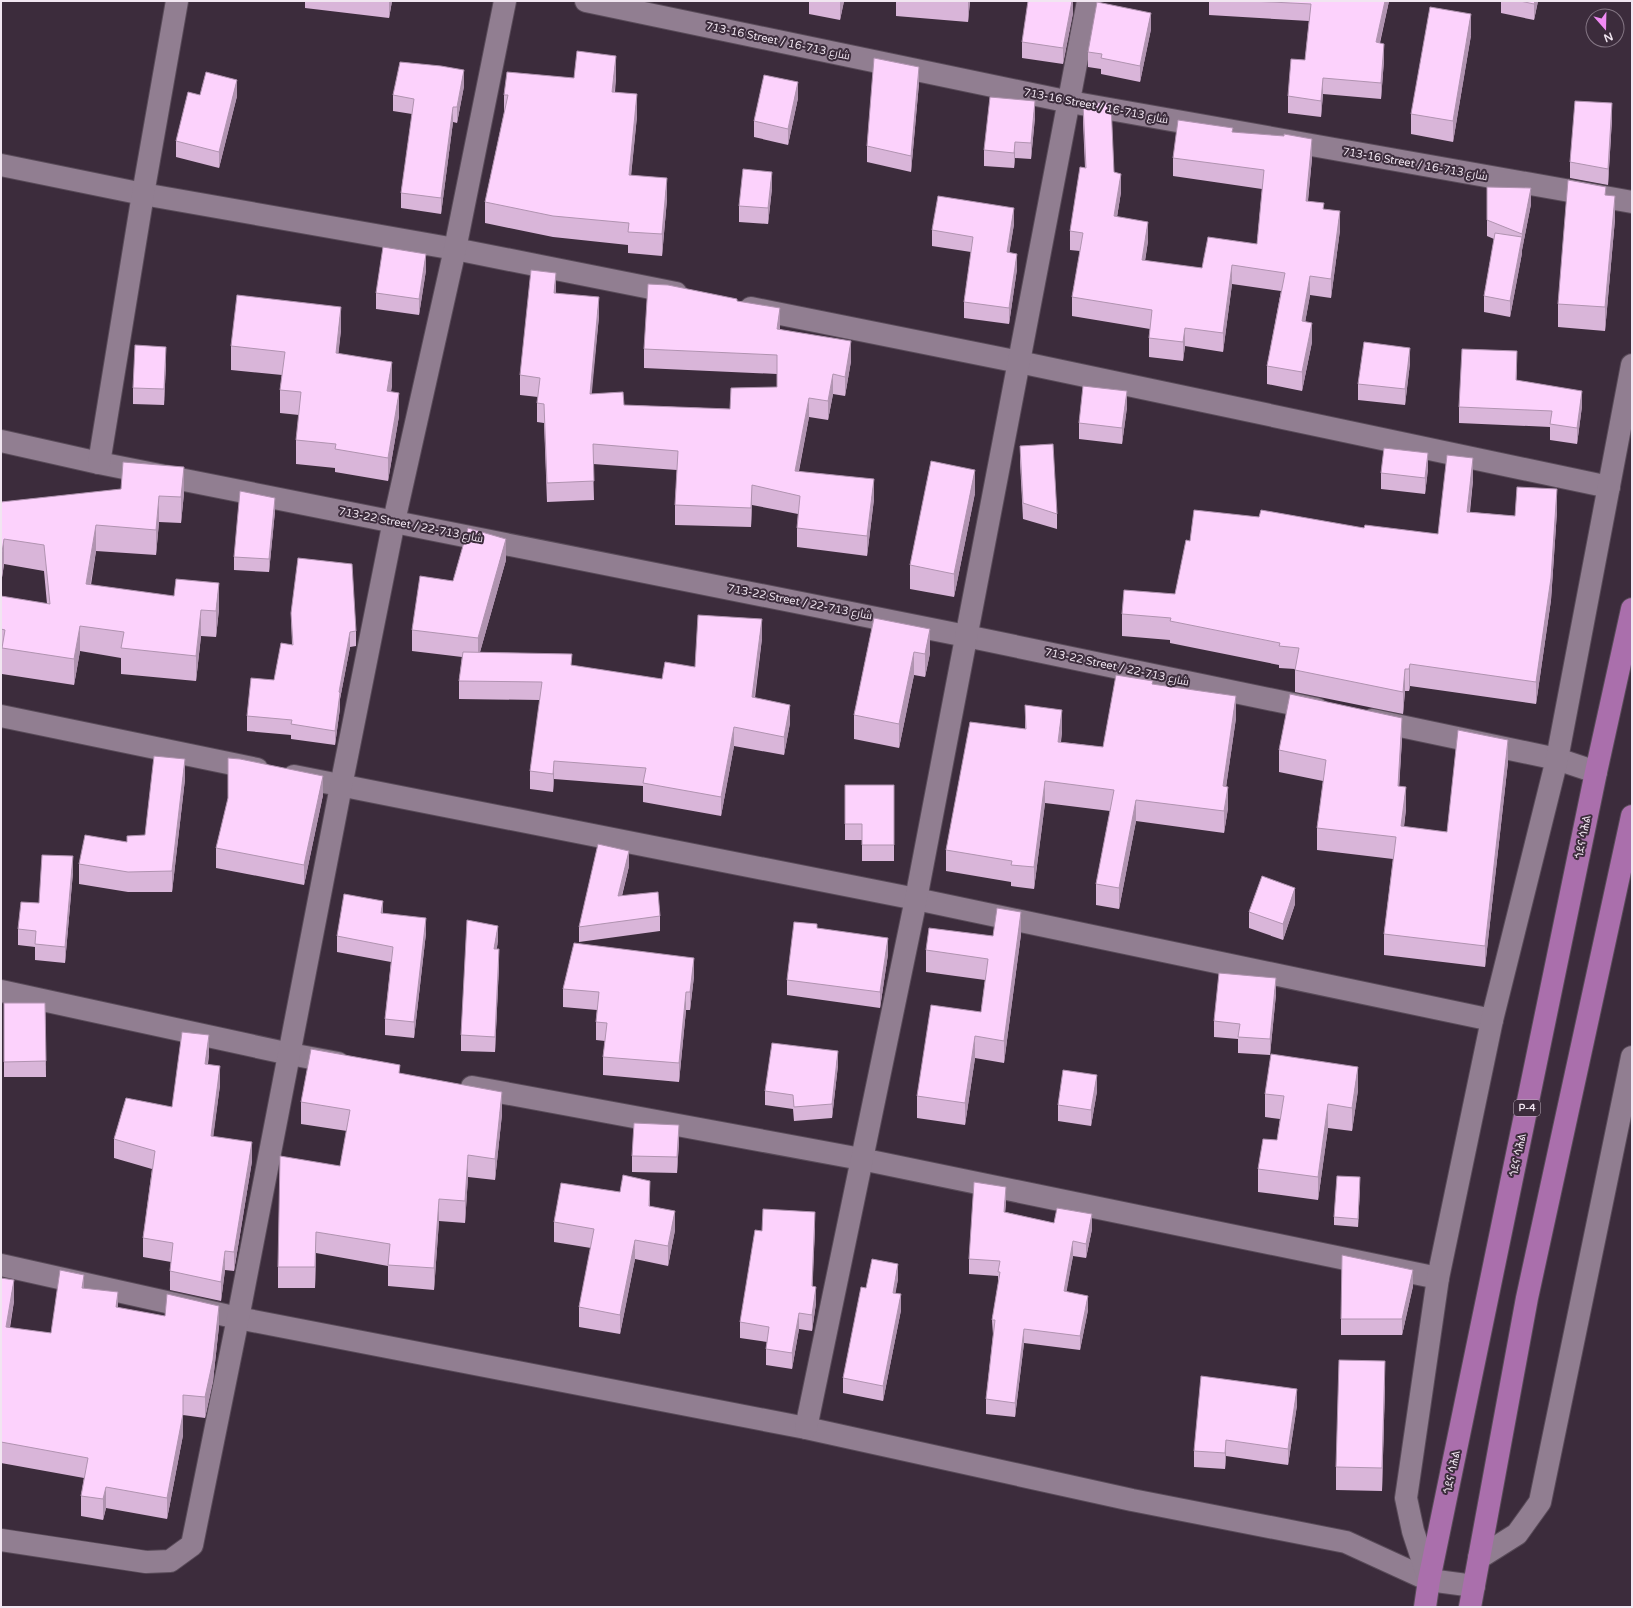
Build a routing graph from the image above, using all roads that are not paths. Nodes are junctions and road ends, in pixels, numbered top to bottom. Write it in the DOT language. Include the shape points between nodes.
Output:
graph roads {
  1 [pos="177,1"];
  2 [pos="504,1"];
  3 [pos="586,1"];
  4 [pos="1088,1"];
  5 [pos="1070,102"];
  6 [pos="1,165"];
  7 [pos="143,194"];
  8 [pos="1632,202"];
  9 [pos="455,249"];
  10 [pos="698,298"];
  11 [pos="729,304"];
  12 [pos="1019,362"];
  13 [pos="1632,365"];
  14 [pos="1,441"];
  15 [pos="99,463"];
  16 [pos="1609,487"];
  17 [pos="394,521"];
  18 [pos="1632,609"];
  19 [pos="966,636"];
  20 [pos="1,716"];
  21 [pos="1557,759"];
  22 [pos="1596,772"];
  23 [pos="341,786"];
  24 [pos="1632,816"];
  25 [pos="916,899"];
  26 [pos="1,991"];
  27 [pos="1492,1020"];
  28 [pos="290,1054"];
  29 [pos="1632,1057"];
  30 [pos="360,1067"];
  31 [pos="454,1084"];
  32 [pos="861,1159"];
  33 [pos="1,1265"];
  34 [pos="1438,1278"];
  35 [pos="238,1318"];
  36 [pos="806,1428"];
  37 [pos="1,1540"];
  38 [pos="1479,1558"];
  39 [pos="1429,1580"];
  40 [pos="1472,1597"];
  41 [pos="1425,1607"];
  1 -- 7 [label="street"];
  2 -- 9 [label="street"];
  3 -- 5 [label="street, 713-16 Street / شارع 713-16"];
  4 -- 5 [label="street"];
  5 -- 8 [label="street, 713-16 Street / شارع 713-16"];
  5 -- 12 [label="street"];
  6 -- 7 [label="street"];
  7 -- 9 [label="street"];
  7 -- 15 [label="street"];
  9 -- 10 [label="street"];
  9 -- 17 [label="street"];
  11 -- 12 [label="street"];
  12 -- 16 [label="street"];
  12 -- 19 [label="street"];
  13 -- 16 [label="street"];
  14 -- 15 [label="street, 713-22 Street / شارع 713-22"];
  15 -- 17 [label="street, 713-22 Street / شارع 713-22"];
  16 -- 21 [label="street"];
  17 -- 19 [label="street, 713-22 Street / شارع 713-22"];
  17 -- 23 [label="street"];
  18 -- 22 [label="highway, ጎደና ሳሕል / P-4"];
  19 -- 21 [label="street, 713-22 Street / شارع 713-22"];
  19 -- 25 [label="street"];
  20 -- 23 [label="street"];
  21 -- 22 [label="street, 713-22 Street / شارع 713-22"];
  21 -- 27 [label="street"];
  22 -- 39 [label="highway, ጎደና ሳሕል / P-4"];
  23 -- 25 [label="street"];
  23 -- 28 [label="street"];
  24 -- 38 [label="highway" via="1527,1298"];
  25 -- 27 [label="street"];
  25 -- 32 [label="street"];
  26 -- 28 [label="street"];
  27 -- 34 [label="street"];
  28 -- 30 [label="street"];
  28 -- 35 [label="street"];
  29 -- 38 [label="street" via="1540,1502 1517,1534"];
  31 -- 32 [label="street"];
  32 -- 34 [label="street"];
  32 -- 36 [label="street"];
  33 -- 35 [label="street"];
  34 -- 39 [label="street" via="1406,1498 1413,1531"];
  35 -- 36 [label="street"];
  35 -- 37 [label="street" via="192,1545 170,1561 146,1562"];
  36 -- 39 [label="street" via="1132,1500 1346,1542"];
  38 -- 40 [label="highway"];
  39 -- 40 [label="street"];
  39 -- 41 [label="highway, ጎደና ሳሕል / P-4"];
}
